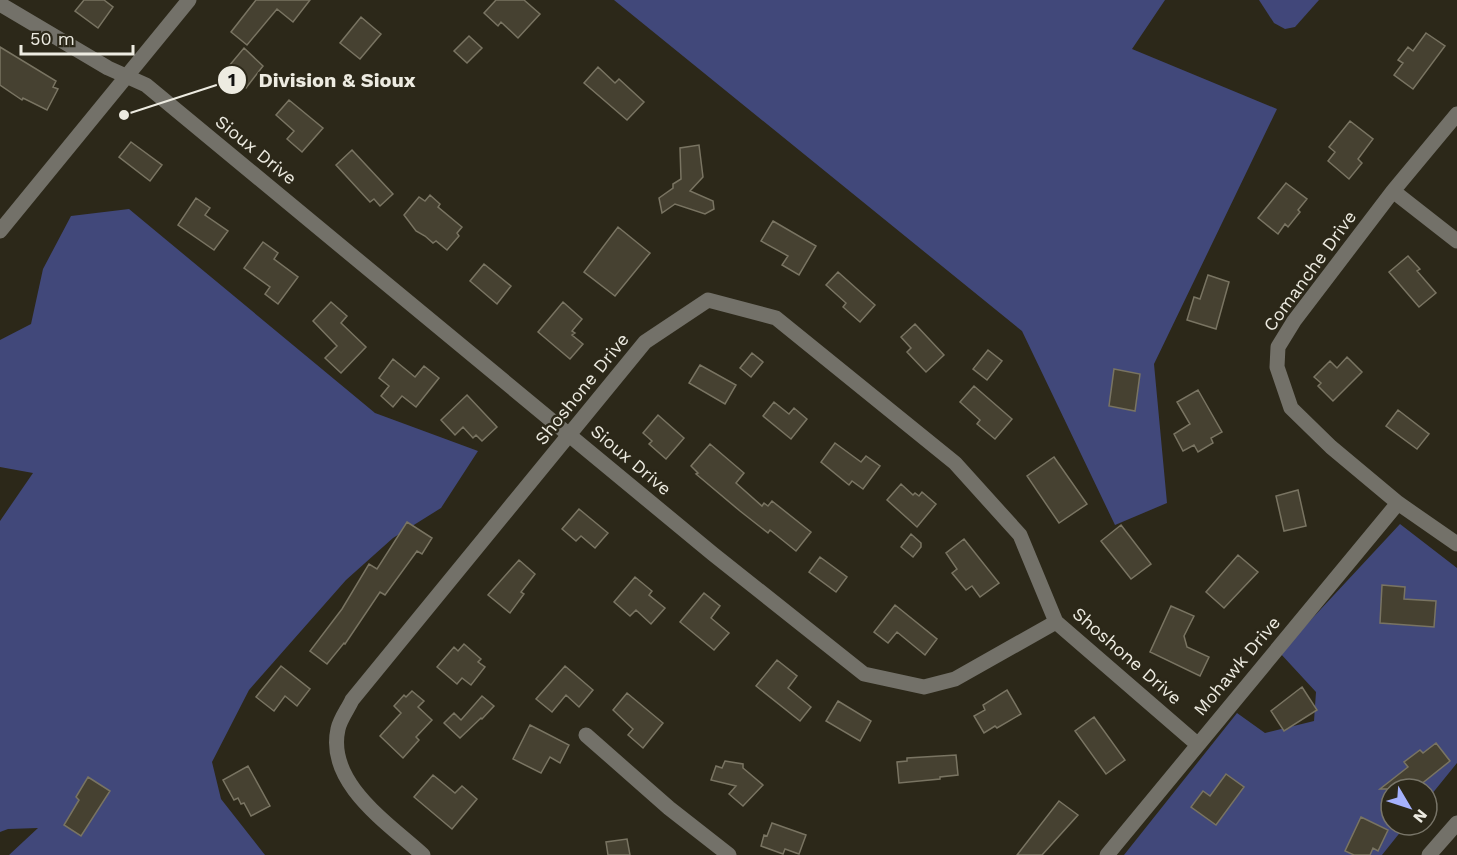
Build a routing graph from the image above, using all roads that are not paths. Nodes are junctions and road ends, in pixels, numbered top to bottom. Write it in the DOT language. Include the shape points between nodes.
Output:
graph roads {
  1 [pos="189,0"];
  2 [pos="0,4"];
  3 [pos="127,76"];
  4 [pos="1457,114"];
  5 [pos="1393,191"];
  6 [pos="0,231"];
  7 [pos="1457,242"];
  8 [pos="570,434"];
  9 [pos="1398,503"];
  10 [pos="1457,543"];
  11 [pos="1056,622"];
  12 [pos="586,735"];
  13 [pos="1197,744"];
  14 [pos="1457,823"];
  15 [pos="423,855"];
  16 [pos="729,855"];
  17 [pos="1107,855"];
  18 [pos="1429,855"];
  1 -- 3 [label="street"];
  2 -- 3 [label="street, Sioux Drive"];
  3 -- 6 [label="street"];
  3 -- 8 [label="street, Sioux Drive" via="146,85"];
  4 -- 5 [label="street, Comanche Drive"];
  5 -- 7 [label="street"];
  5 -- 9 [label="street, Comanche Drive" via="1294,321 1278,347 1277,367 1291,408"];
  8 -- 11 [label="street, Sioux Drive" via="864,674 924,687 955,679"];
  8 -- 11 [label="street, Shoshone Drive" via="645,342 708,300 776,318 955,463 1020,535"];
  8 -- 15 [label="street, Shoshone Drive" via="352,700 338,726 335,747 344,775 360,797"];
  9 -- 10 [label="street, Comanche Drive"];
  9 -- 13 [label="street, Mohawk Drive"];
  11 -- 13 [label="street, Shoshone Drive"];
  12 -- 16 [label="street"];
  13 -- 17 [label="street, Mohawk Drive"];
  14 -- 18 [label="street"];
}
